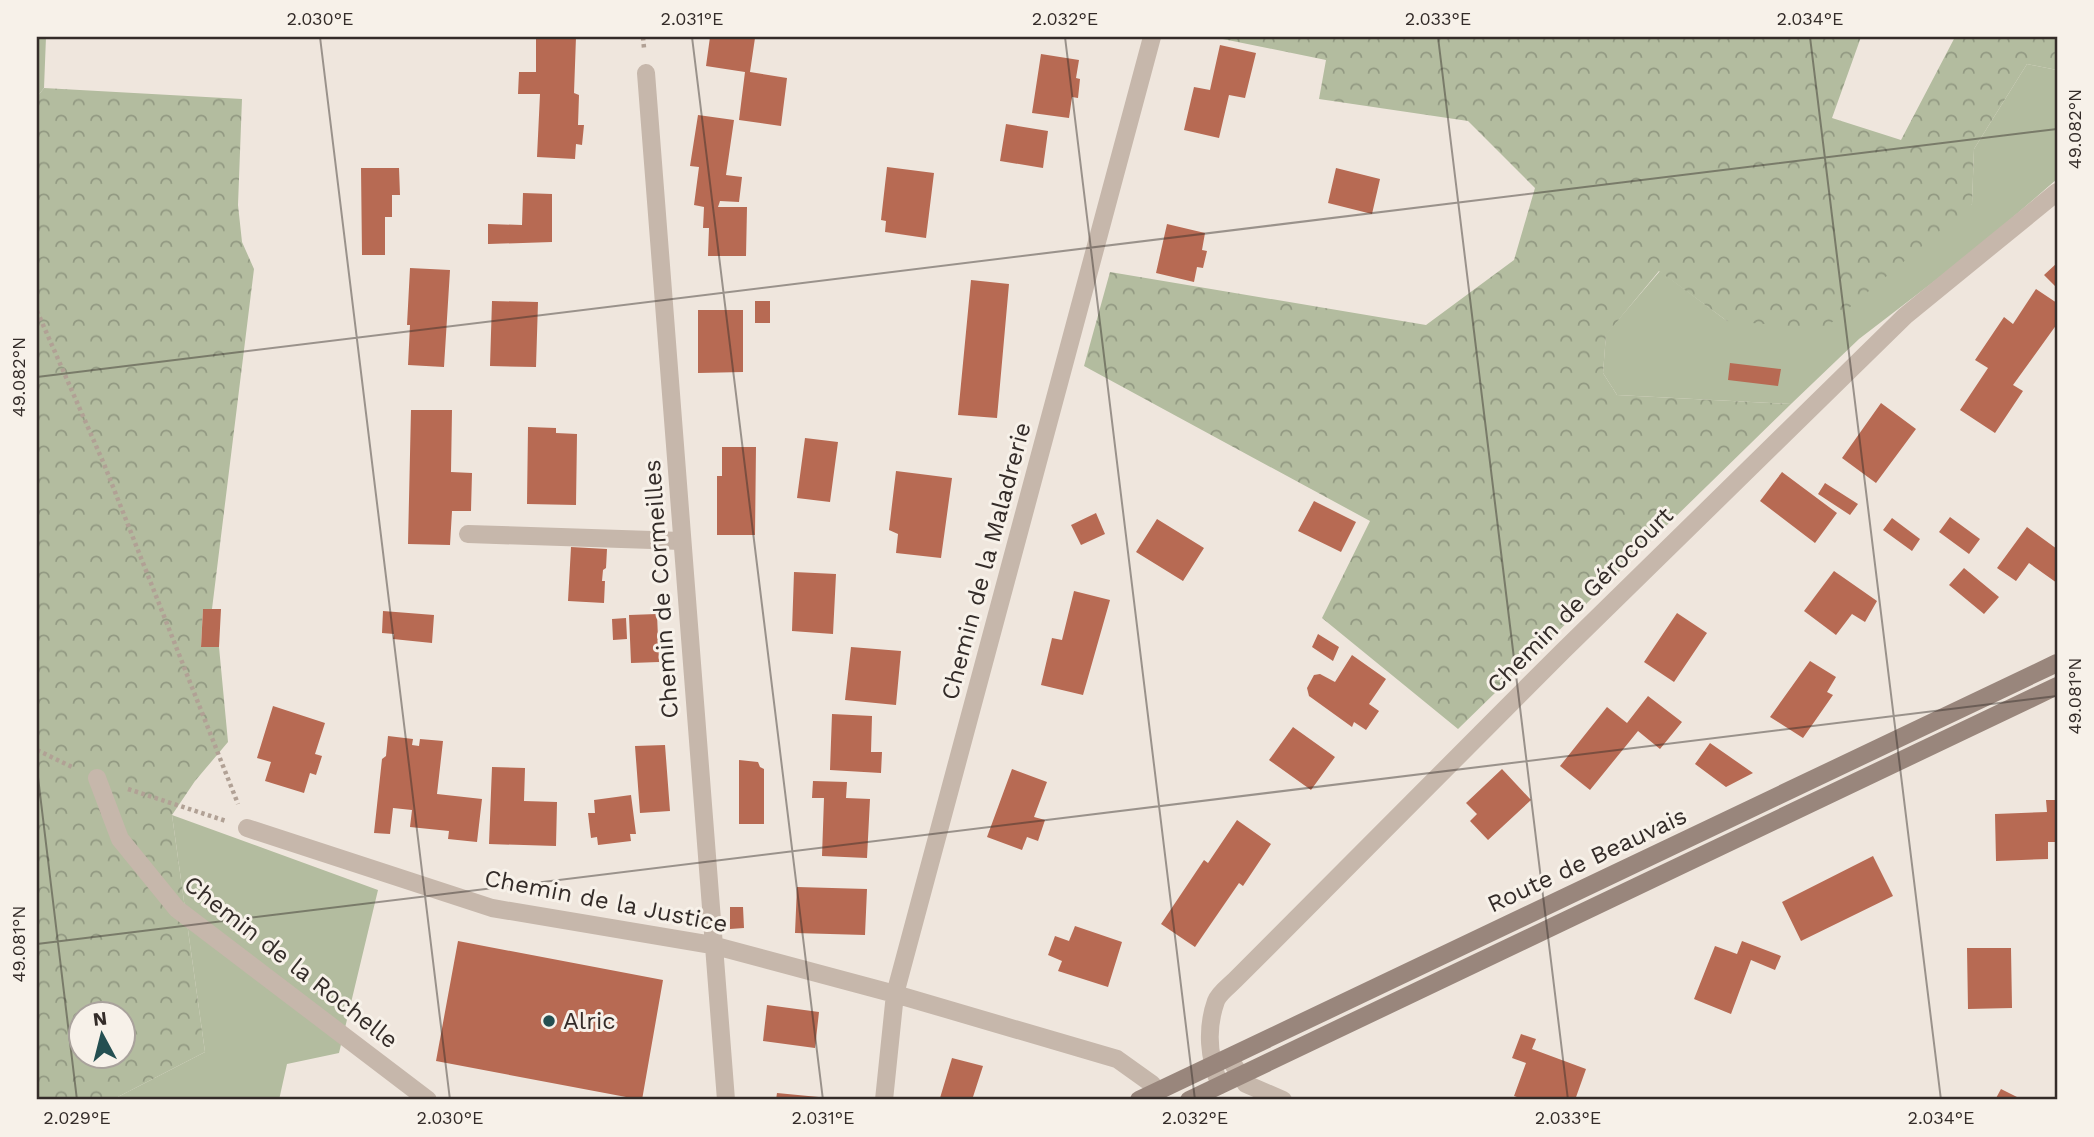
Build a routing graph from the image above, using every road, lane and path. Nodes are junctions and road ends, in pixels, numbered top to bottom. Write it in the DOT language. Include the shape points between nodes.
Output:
graph roads {
  1 [pos="1152,37"];
  2 [pos="646,73"];
  3 [pos="2057,191"];
  4 [pos="37,311"];
  5 [pos="468,534"];
  6 [pos="682,541"];
  7 [pos="2057,663"];
  8 [pos="2057,686"];
  9 [pos="37,750"];
  10 [pos="97,778"];
  11 [pos="247,828"];
  12 [pos="712,944"];
  13 [pos="895,994"];
  14 [pos="1220,1061"];
  15 [pos="1241,1075"];
  16 [pos="1220,1085"];
  17 [pos="1150,1098"];
  18 [pos="428,1100"];
  19 [pos="726,1100"];
  20 [pos="884,1100"];
  21 [pos="1189,1100"];
  22 [pos="1283,1100"];
  1 -- 13 [label="street, Chemin de la Maladrerie"];
  2 -- 6 [label="street, Chemin de Cormeilles"];
  3 -- 14 [label="street, Chemin de Gérocourt" via="1905,317 1235,980 1217,999 1210,1054"];
  4 -- 11 [label="path" via="104,464"];
  5 -- 6 [label="street"];
  6 -- 12 [label="street, Chemin de Cormeilles"];
  7 -- 14 [label="main road, Route de Beauvais"];
  8 -- 15 [label="main road, Route de Beauvais"];
  9 -- 10 [label="path"];
  10 -- 11 [label="path"];
  10 -- 18 [label="street, Chemin de la Rochelle" via="120,839 177,909"];
  11 -- 12 [label="street, Chemin de la Justice" via="492,908"];
  12 -- 13 [label="street, Chemin de la Justice"];
  12 -- 19 [label="street, Chemin de Cormeilles"];
  13 -- 17 [label="street, Chemin de la Justice" via="1117,1059 1152,1084"];
  13 -- 20 [label="street, Chemin de la Maladrerie"];
  14 -- 15 [label="street"];
  14 -- 16 [label="street, Chemin de Gérocourt"];
  14 -- 17 [label="main road, Route de Beauvais"];
  15 -- 16 [label="main road, Route de Beauvais"];
  15 -- 22 [label="street" via="1256,1090"];
  16 -- 21 [label="main road, Route de Beauvais"];
}
